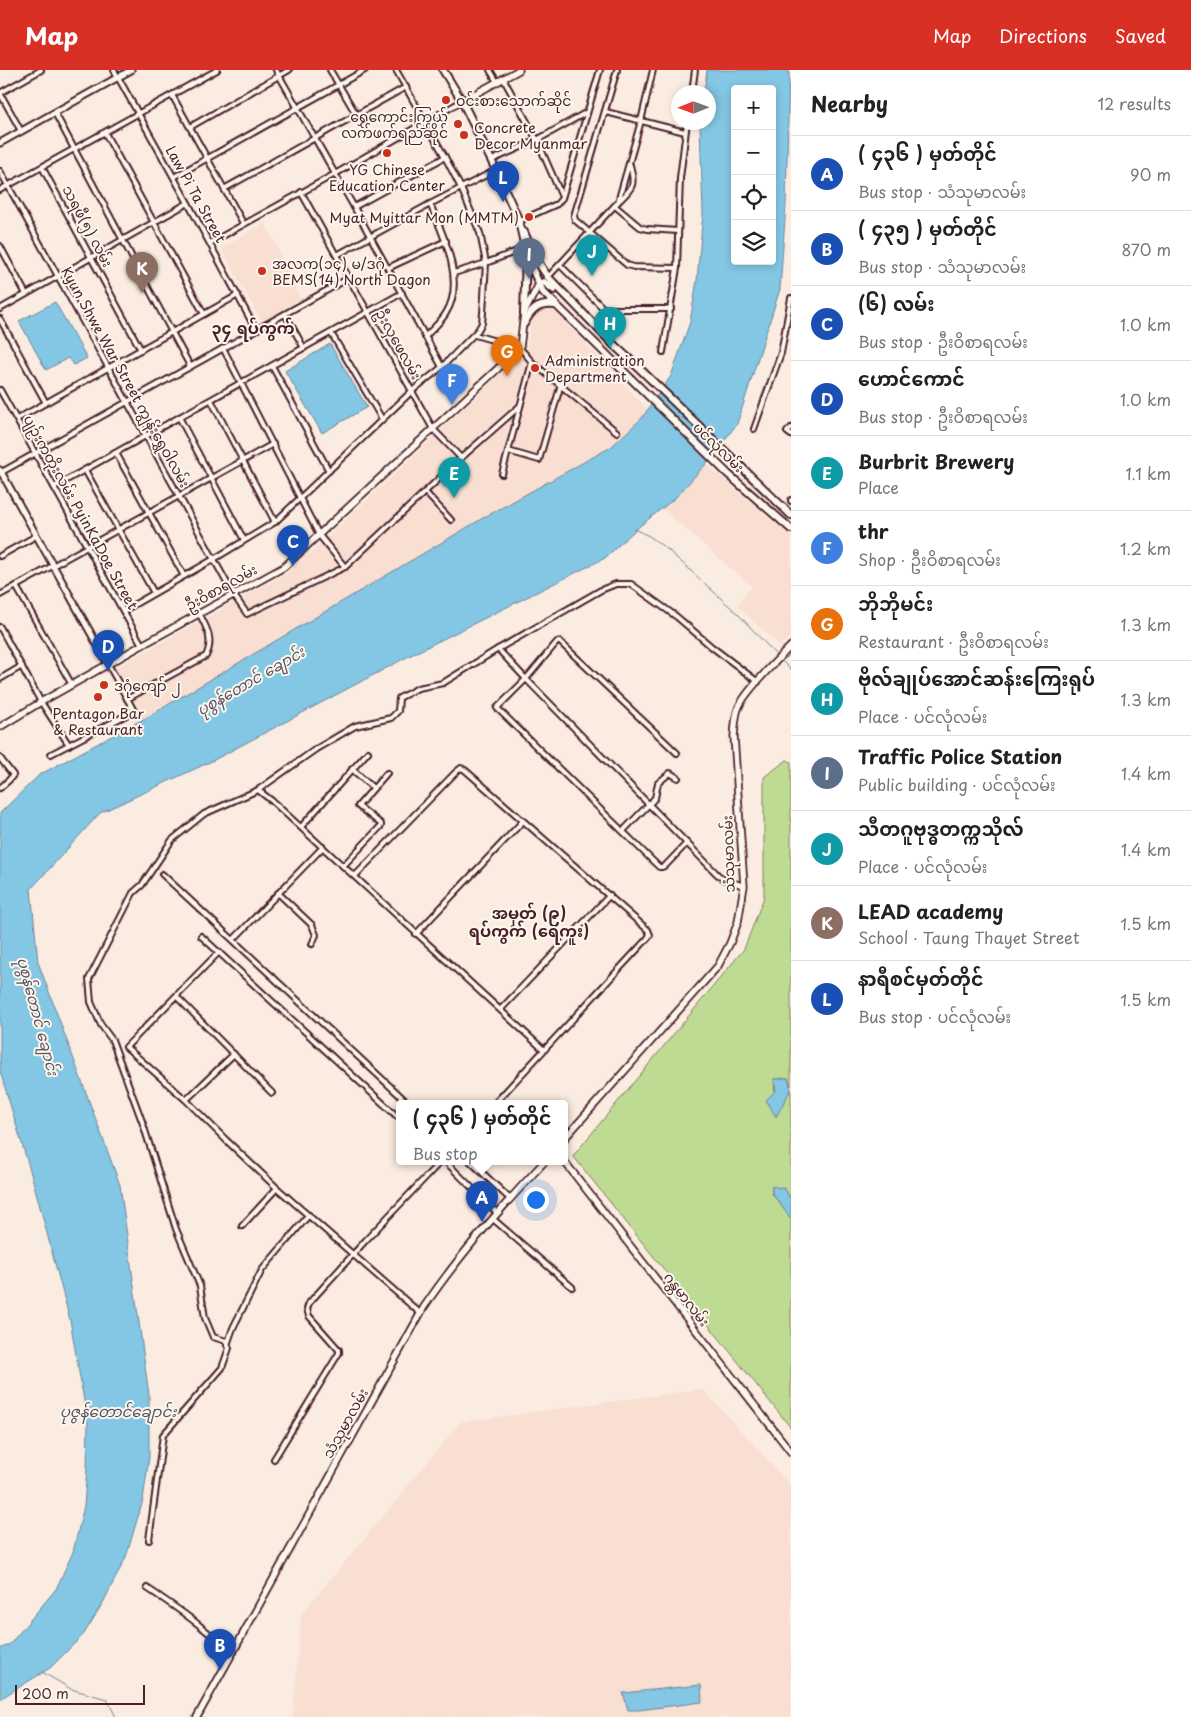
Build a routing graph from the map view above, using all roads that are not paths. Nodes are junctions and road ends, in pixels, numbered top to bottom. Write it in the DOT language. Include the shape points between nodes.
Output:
graph roads {
  1 [pos="29,70"];
  2 [pos="41,70"];
  3 [pos="114,70"];
  4 [pos="131,70"];
  5 [pos="217,70"];
  6 [pos="276,70"];
  7 [pos="289,70"];
  8 [pos="330,70"];
  9 [pos="365,70"];
  10 [pos="396,70"];
  11 [pos="444,70"];
  12 [pos="490,70"];
  13 [pos="519,70"];
  14 [pos="600,70"];
  15 [pos="618,70"];
  16 [pos="653,70"];
  17 [pos="695,70"];
  18 [pos="32,75"];
  19 [pos="279,76"];
  20 [pos="118,77"];
  21 [pos="503,78"];
  22 [pos="497,82"];
  23 [pos="338,85"];
  24 [pos="693,85"];
  25 [pos="406,87"];
  26 [pos="0,93"];
  27 [pos="172,95"];
  28 [pos="462,101"];
  29 [pos="297,108"];
  30 [pos="587,112"];
  31 [pos="606,112"];
  32 [pos="55,113"];
  33 [pos="139,114"];
  34 [pos="356,114"];
  35 [pos="641,121"];
  36 [pos="426,123"];
  37 [pos="190,127"];
  38 [pos="21,131"];
  39 [pos="685,132"];
  40 [pos="105,133"];
  41 [pos="314,139"];
  42 [pos="537,140"];
  43 [pos="0,143"];
  44 [pos="74,149"];
  45 [pos="445,156"];
  46 [pos="207,158"];
  47 [pos="492,160"];
  48 [pos="630,164"];
  49 [pos="42,167"];
  50 [pos="496,170"];
  51 [pos="0,171"];
  52 [pos="335,174"];
  53 [pos="174,177"];
  54 [pos="8,186"];
  55 [pos="461,188"];
  56 [pos="224,189"];
  57 [pos="0,190"];
  58 [pos="301,192"];
  59 [pos="562,198"];
  60 [pos="188,202"];
  61 [pos="430,204"];
  62 [pos="617,204"];
  63 [pos="354,207"];
  64 [pos="519,221"];
  65 [pos="154,222"];
  66 [pos="243,223"];
  67 [pos="678,231"];
  68 [pos="589,233"];
  69 [pos="371,237"];
  70 [pos="123,240"];
  71 [pos="446,240"];
  72 [pos="210,243"];
  73 [pos="0,246"];
  74 [pos="525,248"];
  75 [pos="337,256"];
  76 [pos="534,256"];
  77 [pos="92,257"];
  78 [pos="486,263"];
  79 [pos="560,264"];
  80 [pos="388,268"];
  81 [pos="677,268"];
  82 [pos="454,273"];
  83 [pos="58,276"];
  84 [pos="548,277"];
  85 [pos="350,278"];
  86 [pos="539,284"];
  87 [pos="26,294"];
  88 [pos="402,294"];
  89 [pos="238,295"];
  90 [pos="791,298"];
  91 [pos="555,305"];
  92 [pos="0,309"];
  93 [pos="671,309"];
  94 [pos="368,312"];
  95 [pos="524,313"];
  96 [pos="204,314"];
  97 [pos="285,314"];
  98 [pos="0,319"];
  99 [pos="791,319"];
  100 [pos="524,324"];
  101 [pos="786,324"];
  102 [pos="256,330"];
  103 [pos="172,332"];
  104 [pos="331,333"];
  105 [pos="475,335"];
  106 [pos="425,337"];
  107 [pos="614,345"];
  108 [pos="223,348"];
  109 [pos="304,348"];
  110 [pos="520,348"];
  111 [pos="141,350"];
  112 [pos="663,352"];
  113 [pos="532,362"];
  114 [pos="190,366"];
  115 [pos="272,366"];
  116 [pos="442,367"];
  117 [pos="109,368"];
  118 [pos="241,383"];
  119 [pos="561,384"];
  120 [pos="0,390"];
  121 [pos="412,391"];
  122 [pos="211,400"];
  123 [pos="127,402"];
  124 [pos="46,403"];
  125 [pos="520,406"];
  126 [pos="179,417"];
  127 [pos="382,419"];
  128 [pos="16,420"];
  129 [pos="791,428"];
  130 [pos="433,429"];
  131 [pos="754,429"];
  132 [pos="617,432"];
  133 [pos="791,435"];
  134 [pos="146,436"];
  135 [pos="272,444"];
  136 [pos="508,451"];
  137 [pos="35,453"];
  138 [pos="116,453"];
  139 [pos="461,458"];
  140 [pos="243,460"];
  141 [pos="85,470"];
  142 [pos="329,471"];
  143 [pos="0,472"];
  144 [pos="502,474"];
  145 [pos="211,478"];
  146 [pos="54,487"];
  147 [pos="425,492"];
  148 [pos="179,496"];
  149 [pos="300,498"];
  150 [pos="149,512"];
  151 [pos="791,515"];
  152 [pos="451,520"];
  153 [pos="275,522"];
  154 [pos="118,529"];
  155 [pos="791,529"];
  156 [pos="319,535"];
  157 [pos="36,536"];
  158 [pos="244,540"];
  159 [pos="87,546"];
  160 [pos="0,556"];
  161 [pos="214,559"];
  162 [pos="53,565"];
  163 [pos="346,566"];
  164 [pos="184,576"];
  165 [pos="16,586"];
  166 [pos="154,593"];
  167 [pos="233,594"];
  168 [pos="0,595"];
  169 [pos="123,611"];
  170 [pos="199,613"];
  171 [pos="0,627"];
  172 [pos="6,638"];
  173 [pos="0,641"];
  174 [pos="142,645"];
  175 [pos="789,648"];
  176 [pos="498,649"];
  177 [pos="108,664"];
  178 [pos="22,666"];
  179 [pos="0,679"];
  180 [pos="526,679"];
  181 [pos="758,682"];
  182 [pos="72,685"];
  183 [pos="127,698"];
  184 [pos="41,702"];
  185 [pos="0,727"];
  186 [pos="69,745"];
  187 [pos="368,752"];
  188 [pos="677,753"];
  189 [pos="51,754"];
  190 [pos="0,758"];
  191 [pos="352,769"];
  192 [pos="387,773"];
  193 [pos="678,778"];
  194 [pos="0,788"];
  195 [pos="373,788"];
  196 [pos="258,790"];
  197 [pos="648,804"];
  198 [pos="523,821"];
  199 [pos="301,827"];
  200 [pos="623,831"];
  201 [pos="687,843"];
  202 [pos="323,848"];
  203 [pos="343,866"];
  204 [pos="162,874"];
  205 [pos="355,876"];
  206 [pos="744,886"];
  207 [pos="278,894"];
  208 [pos="610,895"];
  209 [pos="416,934"];
  210 [pos="200,936"];
  211 [pos="234,939"];
  212 [pos="312,944"];
  213 [pos="219,952"];
  214 [pos="176,996"];
  215 [pos="501,1009"];
  216 [pos="544,1050"];
  217 [pos="234,1054"];
  218 [pos="272,1093"];
  219 [pos="186,1100"];
  220 [pos="405,1100"];
  221 [pos="498,1100"];
  222 [pos="396,1115"];
  223 [pos="568,1135"];
  224 [pos="439,1165"];
  225 [pos="447,1165"];
  226 [pos="474,1165"];
  227 [pos="541,1165"];
  228 [pos="567,1165"];
  229 [pos="277,1188"];
  230 [pos="510,1199"];
  231 [pos="497,1213"];
  232 [pos="309,1215"];
  233 [pos="492,1219"];
  234 [pos="242,1226"];
  235 [pos="353,1254"];
  236 [pos="572,1287"];
  237 [pos="420,1312"];
  238 [pos="227,1344"];
  239 [pos="791,1452"];
  240 [pos="274,1459"];
  241 [pos="149,1540"];
  242 [pos="147,1588"];
  243 [pos="234,1652"];
  244 [pos="197,1717"];
  1 -- 18 [label="street"];
  2 -- 18 [label="street"];
  3 -- 20 [label="street, Law Pi Ta Street"];
  4 -- 20 [label="street"];
  5 -- 27 [label="street"];
  6 -- 19 [label="street"];
  7 -- 19 [label="street"];
  8 -- 23 [label="street"];
  9 -- 23 [label="street"];
  10 -- 25 [label="street"];
  11 -- 28 [label="main road"];
  12 -- 22 [label="street"];
  13 -- 21 [label="main road"];
  14 -- 30 [label="street"];
  15 -- 31 [label="street"];
  16 -- 35 [label="street"];
  17 -- 24 [label="street"];
  18 -- 26 [label="street"];
  19 -- 29 [label="street"];
  19 -- 37 [label="street"];
  20 -- 32 [label="street"];
  20 -- 33 [label="street, Law Pi Ta Street"];
  21 -- 22 [label="main road"];
  21 -- 42 [label="street"];
  22 -- 28 [label="main road"];
  23 -- 29 [label="street"];
  23 -- 34 [label="street"];
  25 -- 34 [label="street"];
  25 -- 36 [label="street"];
  26 -- 38 [label="street"];
  27 -- 33 [label="street"];
  27 -- 37 [label="street"];
  28 -- 36 [label="street"];
  28 -- 47 [label="main road"];
  29 -- 41 [label="street"];
  29 -- 46 [label="street"];
  30 -- 42 [label="street"];
  30 -- 59 [label="street"];
  31 -- 35 [label="street"];
  31 -- 68 [label="street" via="574,216"];
  32 -- 38 [label="street"];
  32 -- 44 [label="street"];
  33 -- 40 [label="street"];
  33 -- 53 [label="street, Law Pi Ta Street"];
  34 -- 41 [label="street"];
  35 -- 39 [label="street"];
  35 -- 48 [label="street"];
  36 -- 45 [label="street"];
  36 -- 52 [label="street"];
  37 -- 46 [label="street"];
  38 -- 43 [label="street"];
  39 -- 67 [label="street"];
  40 -- 44 [label="street"];
  40 -- 65 [label="street"];
  41 -- 52 [label="street"];
  41 -- 56 [label="street"];
  42 -- 47 [label="street"];
  42 -- 59 [label="street"];
  44 -- 49 [label="street"];
  44 -- 70 [label="street"];
  45 -- 55 [label="street"];
  45 -- 63 [label="street"];
  46 -- 53 [label="street"];
  46 -- 56 [label="street"];
  47 -- 50 [label="main road"];
  48 -- 62 [label="street"];
  48 -- 62 [label="street" via="633,184"];
  49 -- 54 [label="street"];
  49 -- 77 [label="street, သရဖီ(၅) လမ်း"];
  50 -- 55 [label="street"];
  50 -- 64 [label="main road"];
  51 -- 54 [label="street, Kyun Shwe War Street ကျွန်းရွှေဝါလမ်း"];
  52 -- 58 [label="street"];
  52 -- 63 [label="street"];
  53 -- 60 [label="street, Law Pi Ta Street"];
  54 -- 57 [label="street"];
  54 -- 83 [label="street, Kyun Shwe War Street ကျွန်းရွှေဝါလမ်း"];
  55 -- 61 [label="street"];
  55 -- 78 [label="street" via="480,233"];
  56 -- 66 [label="street"];
  58 -- 66 [label="street"];
  58 -- 75 [label="street, ဦးလှဖေလမ်း"];
  59 -- 64 [label="street" via="558,204"];
  60 -- 65 [label="street"];
  60 -- 72 [label="street, Law Pi Ta Street"];
  61 -- 69 [label="street"];
  61 -- 71 [label="street"];
  62 -- 67 [label="street" via="647,230"];
  62 -- 68 [label="street"];
  63 -- 69 [label="street"];
  64 -- 74 [label="main road"];
  64 -- 76 [label="main road"];
  65 -- 70 [label="street"];
  65 -- 96 [label="street"];
  66 -- 72 [label="street"];
  67 -- 81 [label="street"];
  68 -- 79 [label="street"];
  68 -- 81 [label="street" via="627,266"];
  69 -- 75 [label="street"];
  69 -- 80 [label="street"];
  70 -- 77 [label="street"];
  70 -- 103 [label="street"];
  71 -- 80 [label="street"];
  71 -- 82 [label="street"];
  72 -- 89 [label="street, Law Pi Ta Street"];
  73 -- 87 [label="street"];
  74 -- 78 [label="street"];
  74 -- 86 [label="main road"];
  74 -- 95 [label="main road"];
  75 -- 85 [label="street, ဦးလှဖေလမ်း"];
  76 -- 84 [label="main road"];
  76 -- 86 [label="main road" via="540,273"];
  77 -- 83 [label="street"];
  77 -- 111 [label="street, သရဖီ(၅) လမ်း"];
  78 -- 82 [label="street"];
  78 -- 105 [label="street" via="482,323"];
  79 -- 84 [label="street"];
  79 -- 93 [label="street" via="604,309"];
  80 -- 88 [label="street"];
  81 -- 93 [label="street"];
  82 -- 106 [label="street" via="450,305"];
  83 -- 87 [label="street"];
  83 -- 117 [label="street, Kyun Shwe War Street ကျွန်းရွှေဝါလမ်း"];
  84 -- 107 [label="main road"];
  85 -- 94 [label="street, ဦးလှဖေလမ်း"];
  85 -- 97 [label="street"];
  86 -- 91 [label="main road"];
  86 -- 95 [label="main road"];
  86 -- 107 [label="main road" via="548,284 590,327"];
  87 -- 92 [label="street"];
  88 -- 94 [label="street"];
  88 -- 106 [label="street"];
  89 -- 96 [label="street"];
  89 -- 102 [label="street, Law Pi Ta Street"];
  90 -- 101 [label="street"];
  91 -- 100 [label="main road" via="536,307"];
  91 -- 155 [label="main road, ပင်လုံလမ်း" via="728,474"];
  93 -- 112 [label="street"];
  94 -- 104 [label="street"];
  94 -- 121 [label="street, ဦးလှဖေလမ်း"];
  95 -- 100 [label="main road"];
  96 -- 103 [label="street"];
  97 -- 102 [label="street"];
  97 -- 109 [label="street"];
  98 -- 124 [label="street"];
  99 -- 101 [label="street"];
  100 -- 110 [label="main road"];
  101 -- 131 [label="street" via="777,368"];
  102 -- 108 [label="street"];
  103 -- 111 [label="street"];
  103 -- 114 [label="street"];
  104 -- 109 [label="street"];
  104 -- 127 [label="street"];
  105 -- 110 [label="street"];
  105 -- 116 [label="street"];
  106 -- 116 [label="street"];
  107 -- 151 [label="main road, ပင်လုံလမ်း"];
  108 -- 114 [label="street"];
  108 -- 118 [label="street"];
  109 -- 115 [label="street"];
  110 -- 113 [label="street"];
  110 -- 130 [label="main road, ဦးဝိစာရလမ်း"];
  111 -- 117 [label="street"];
  113 -- 119 [label="street"];
  113 -- 125 [label="street"];
  114 -- 123 [label="street"];
  115 -- 118 [label="street"];
  115 -- 142 [label="street"];
  116 -- 121 [label="street"];
  117 -- 123 [label="street, Kyun Shwe War Street ကျွန်းရွှေဝါလမ်း"];
  117 -- 124 [label="street"];
  118 -- 122 [label="street"];
  118 -- 135 [label="street"];
  119 -- 132 [label="street"];
  119 -- 136 [label="street" via="539,460"];
  120 -- 128 [label="street, ပျဉ်းကတိုးလမ်း PyinKaDoe Street"];
  121 -- 127 [label="street"];
  121 -- 130 [label="street, ဦးလှဖေလမ်း"];
  122 -- 126 [label="street"];
  122 -- 140 [label="street"];
  123 -- 134 [label="street, Kyun Shwe War Street ကျွန်းရွှေဝါလမ်း"];
  123 -- 137 [label="street"];
  124 -- 128 [label="street"];
  125 -- 136 [label="street"];
  125 -- 139 [label="street"];
  126 -- 134 [label="street"];
  126 -- 145 [label="street"];
  127 -- 142 [label="street"];
  128 -- 137 [label="street, ပျဉ်းကတိုးလမ်း PyinKaDoe Street"];
  129 -- 133 [label="street" via="787,432"];
  130 -- 139 [label="street, ဦးလှဖေလမ်း"];
  130 -- 156 [label="main road, ဦးဝိစာရလမ်း"];
  134 -- 138 [label="street"];
  134 -- 148 [label="street, Kyun Shwe War Street ကျွန်းရွှေဝါလမ်း"];
  135 -- 140 [label="street"];
  135 -- 149 [label="street"];
  136 -- 144 [label="street"];
  137 -- 143 [label="street"];
  137 -- 146 [label="street, ပျဉ်းကတိုးလမ်း PyinKaDoe Street"];
  138 -- 141 [label="street"];
  138 -- 150 [label="street"];
  139 -- 147 [label="street"];
  140 -- 145 [label="street"];
  140 -- 153 [label="street"];
  141 -- 146 [label="street"];
  141 -- 154 [label="street"];
  142 -- 149 [label="street"];
  143 -- 157 [label="street"];
  145 -- 148 [label="street"];
  145 -- 158 [label="street"];
  146 -- 159 [label="street, ပျဉ်းကတိုးလမ်း PyinKaDoe Street"];
  147 -- 152 [label="street"];
  147 -- 163 [label="street"];
  148 -- 150 [label="street"];
  148 -- 161 [label="street, Kyun Shwe War Street ကျွန်းရွှေဝါလမ်း"];
  149 -- 153 [label="street"];
  149 -- 156 [label="street"];
  150 -- 154 [label="street"];
  150 -- 164 [label="street"];
  153 -- 158 [label="street"];
  154 -- 159 [label="street"];
  154 -- 166 [label="street"];
  156 -- 163 [label="street"];
  156 -- 167 [label="main road, ဦးဝိစာရလမ်း" via="284,567"];
  157 -- 160 [label="street"];
  157 -- 162 [label="street"];
  158 -- 161 [label="street"];
  159 -- 162 [label="street"];
  159 -- 169 [label="street, ပျဉ်းကတိုးလမ်း PyinKaDoe Street"];
  161 -- 164 [label="street"];
  161 -- 167 [label="street, Kyun Shwe War Street ကျွန်းရွှေဝါလမ်း"];
  162 -- 165 [label="street"];
  162 -- 177 [label="street"];
  163 -- 167 [label="street, Kyun Shwe War Street ကျွန်းရွှေဝါလမ်း" via="250,613 245,613"];
  164 -- 166 [label="street"];
  165 -- 168 [label="street"];
  165 -- 182 [label="street"];
  166 -- 169 [label="street"];
  167 -- 170 [label="main road, ဦးဝိစာရလမ်း"];
  169 -- 174 [label="street, ပျဉ်းကတိုးလမ်း PyinKaDoe Street"];
  170 -- 174 [label="main road, ဦးဝိစာရလမ်း"];
  170 -- 183 [label="street" via="210,640 206,656"];
  171 -- 172 [label="street"];
  172 -- 173 [label="street"];
  172 -- 178 [label="street"];
  174 -- 177 [label="main road, ဦးဝိစာရလမ်း"];
  175 -- 181 [label="main road, သံသုမာလမ်း"];
  176 -- 180 [label="street"];
  176 -- 181 [label="street" via="601,590 616,584 631,584"];
  176 -- 196 [label="street" via="443,683 418,688 400,698 398,711 391,718 355,726"];
  177 -- 182 [label="main road, ဦးဝိစာရလမ်း"];
  177 -- 183 [label="street"];
  178 -- 179 [label="street"];
  178 -- 184 [label="street"];
  180 -- 188 [label="street" via="560,642"];
  180 -- 197 [label="street"];
  180 -- 200 [label="street" via="498,709"];
  181 -- 206 [label="main road, သံသုမာလမ်း" via="738,707 734,736"];
  182 -- 184 [label="main road, ဦးဝိစာရလမ်း"];
  183 -- 186 [label="street" via="134,711"];
  184 -- 185 [label="main road, ဦးဝိစာရလမ်း"];
  184 -- 186 [label="street"];
  186 -- 189 [label="street"];
  187 -- 191 [label="street"];
  190 -- 194 [label="street" via="12,775"];
  191 -- 195 [label="street"];
  191 -- 199 [label="street"];
  192 -- 195 [label="street"];
  193 -- 197 [label="street" via="668,773 658,783 656,796"];
  195 -- 203 [label="street" via="358,806 381,826"];
  196 -- 199 [label="street"];
  196 -- 238 [label="street" via="204,814 172,840 133,894 89,979 91,1002 100,1025 112,1040 176,1229 200,1286 205,1318 213,1337"];
  197 -- 200 [label="street"];
  197 -- 201 [label="street"];
  198 -- 205 [label="street" via="461,768"];
  198 -- 208 [label="street"];
  198 -- 209 [label="street"];
  199 -- 202 [label="street"];
  200 -- 201 [label="street" via="662,868"];
  201 -- 206 [label="street" via="723,879"];
  202 -- 203 [label="street"];
  202 -- 207 [label="street"];
  203 -- 205 [label="street"];
  204 -- 211 [label="street"];
  205 -- 209 [label="street"];
  206 -- 223 [label="main road, သံသုမာလမ်း" via="738,922 718,966"];
  207 -- 211 [label="street"];
  207 -- 212 [label="street" via="312,926 316,935"];
  208 -- 215 [label="street"];
  208 -- 216 [label="street" via="650,935"];
  209 -- 215 [label="street"];
  210 -- 213 [label="street"];
  211 -- 220 [label="street"];
  213 -- 214 [label="street"];
  213 -- 222 [label="street"];
  214 -- 217 [label="street"];
  214 -- 219 [label="street" via="126,1048"];
  215 -- 216 [label="street"];
  216 -- 221 [label="street"];
  217 -- 218 [label="street"];
  217 -- 219 [label="street"];
  219 -- 229 [label="street"];
  224 -- 235 [label="street"];
  225 -- 231 [label="street"];
  226 -- 230 [label="street"];
  227 -- 230 [label="main road, သံသုမာလမ်း"];
  228 -- 239 [label="main road, ဂန္တမာလမ်း"];
  229 -- 232 [label="street"];
  229 -- 234 [label="street"];
  230 -- 231 [label="main road, သံသုမာလမ်း"];
  231 -- 233 [label="main road, သံသုမာလမ်း"];
  232 -- 235 [label="street"];
  232 -- 238 [label="street" via="262,1270"];
  233 -- 236 [label="street"];
  233 -- 237 [label="main road, သံသုမာလမ်း"];
  235 -- 237 [label="street"];
  235 -- 240 [label="street" via="307,1306 309,1316 339,1353"];
  237 -- 243 [label="main road, သံသုမာလမ်း"];
  238 -- 241 [label="street" via="229,1348 222,1368 163,1435"];
  242 -- 243 [label="street"];
  243 -- 244 [label="main road, သံသုမာလမ်း"];
}
